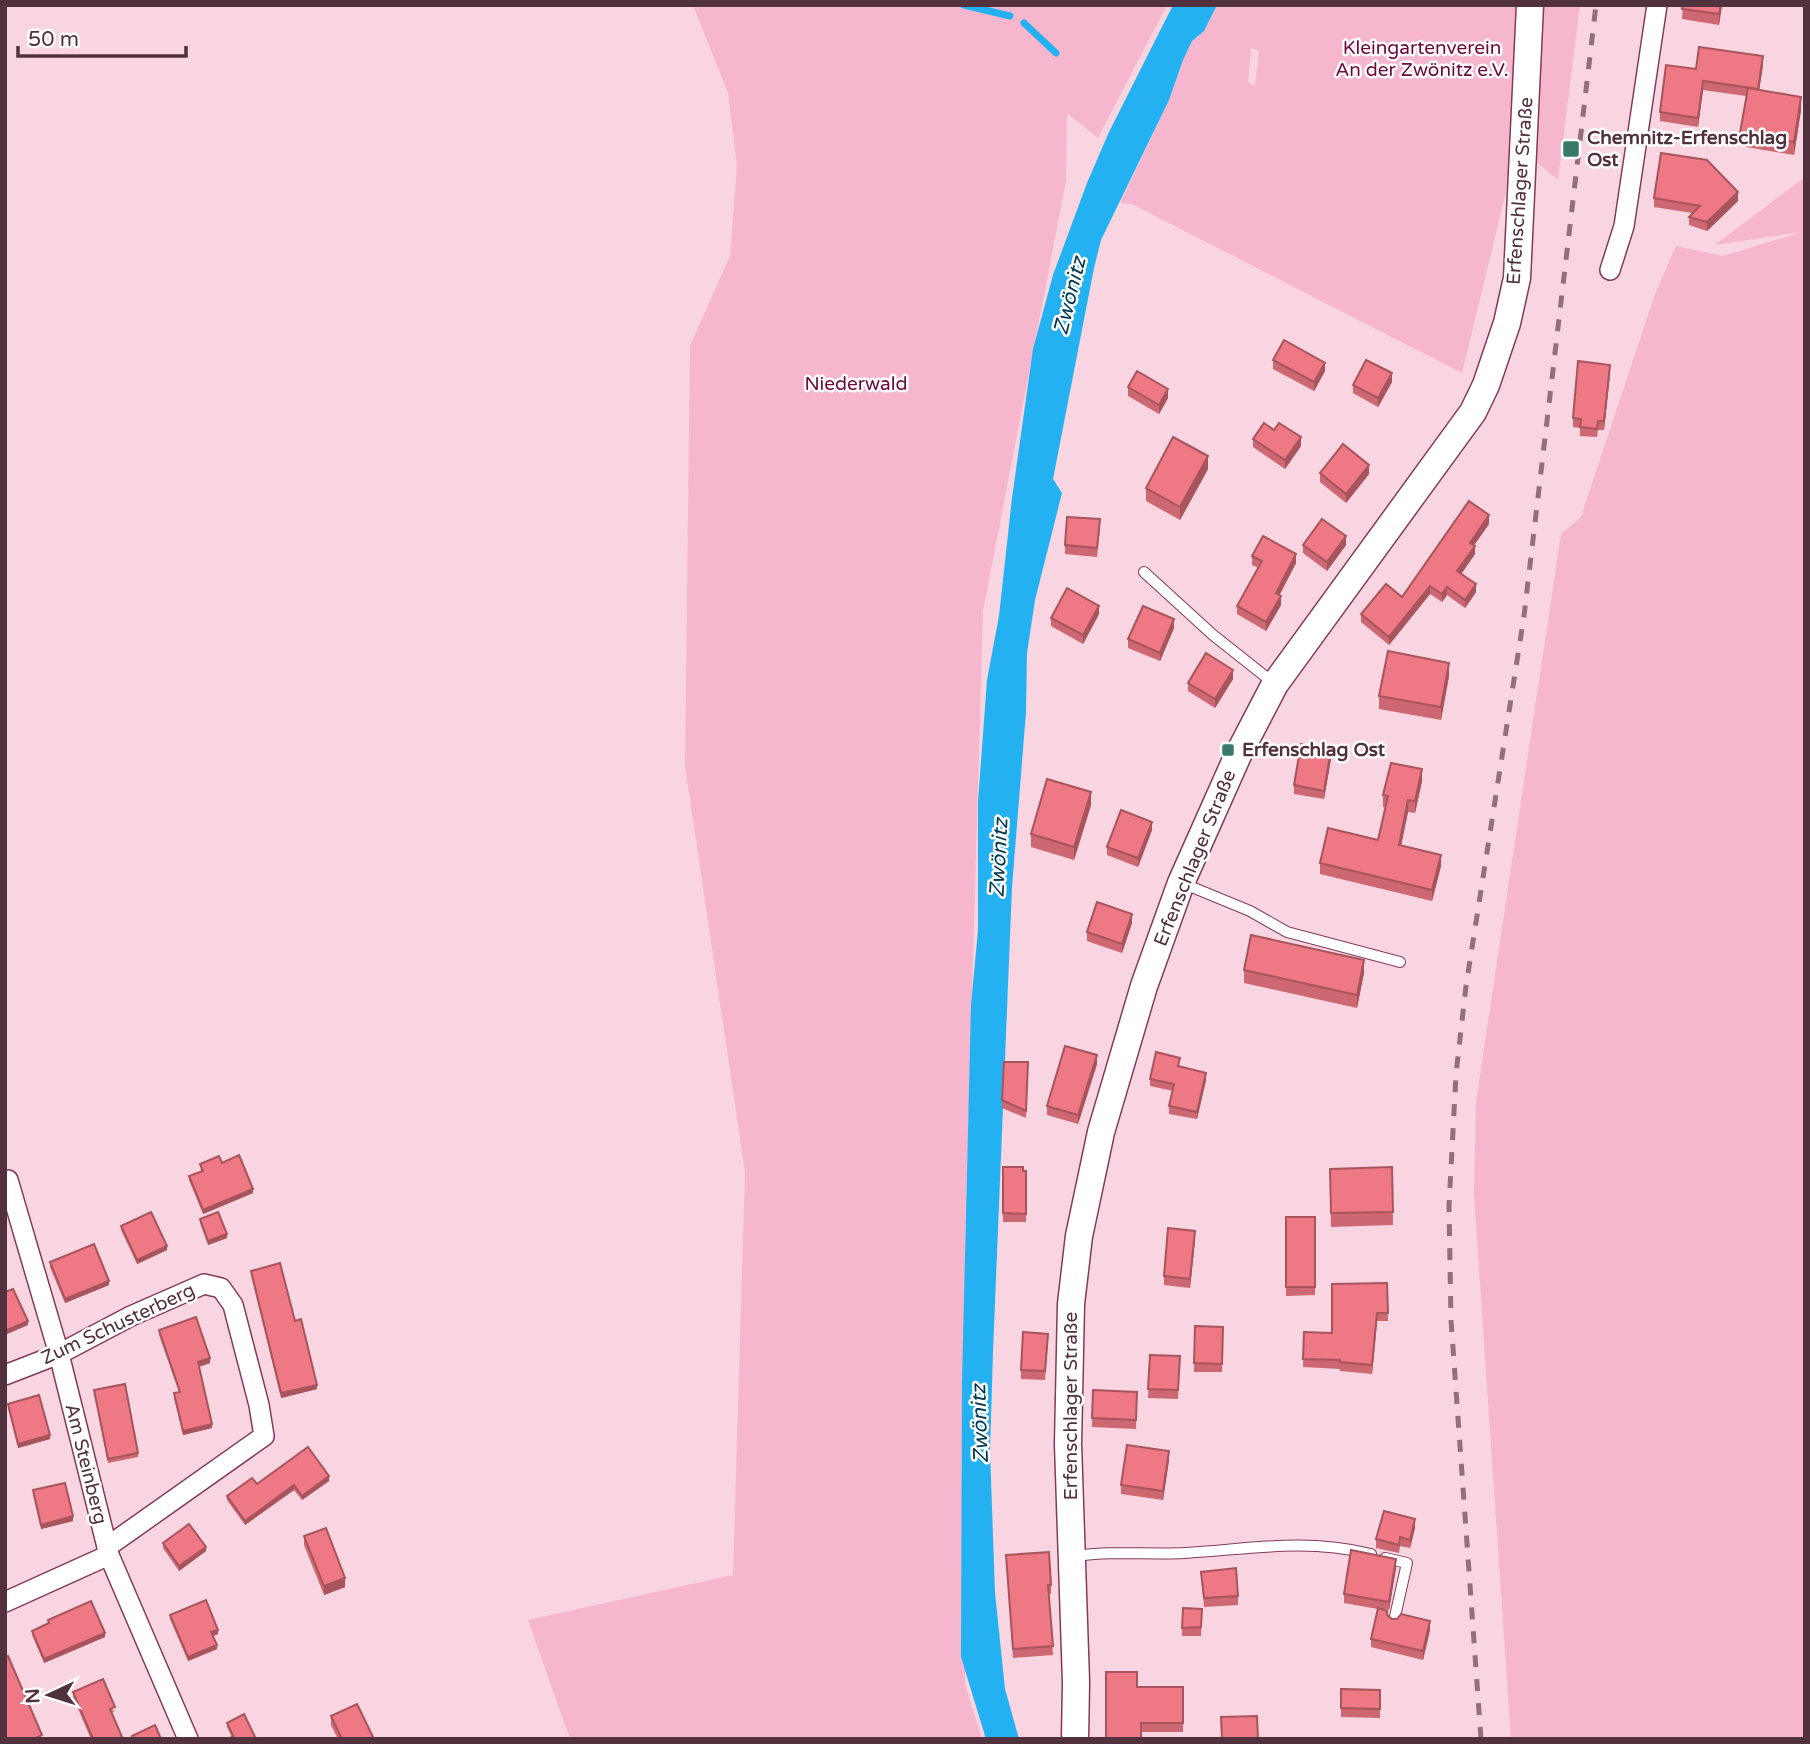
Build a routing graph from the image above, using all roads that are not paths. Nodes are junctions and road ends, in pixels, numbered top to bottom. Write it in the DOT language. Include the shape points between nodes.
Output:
graph roads {
  1 [pos="1530,5"];
  2 [pos="1657,5"];
  3 [pos="1609,270"];
  4 [pos="1144,572"];
  5 [pos="1275,684"];
  6 [pos="1181,883"];
  7 [pos="1400,962"];
  8 [pos="8,1180"];
  9 [pos="59,1354"];
  10 [pos="5,1375"];
  11 [pos="108,1551"];
  12 [pos="1072,1557"];
  13 [pos="5,1602"];
  14 [pos="1394,1621"];
  15 [pos="188,1739"];
  16 [pos="1075,1739"];
  1 -- 5 [label="main road, Erfenschlager Straße" via="1517,278 1486,385 1473,412"];
  2 -- 3 [label="street" via="1624,226"];
  4 -- 5 [label="lane"];
  5 -- 6 [label="main road, Erfenschlager Straße"];
  6 -- 7 [label="lane" via="1250,911 1287,932"];
  6 -- 12 [label="main road, Erfenschlager Straße" via="1144,986 1101,1132 1079,1236 1071,1304 1068,1444"];
  8 -- 9 [label="street, Am Steinberg"];
  9 -- 10 [label="street, Zum Schusterberg"];
  9 -- 11 [label="street, Am Steinberg"];
  9 -- 11 [label="street, Zum Schusterberg" via="204,1284 220,1288 233,1304 259,1405 264,1436"];
  11 -- 13 [label="street, Zum Schusterberg"];
  11 -- 15 [label="street, Am Steinberg"];
  12 -- 14 [label="lane" via="1310,1544 1341,1547 1407,1563"];
  12 -- 16 [label="main road, Erfenschlager Straße"];
}
